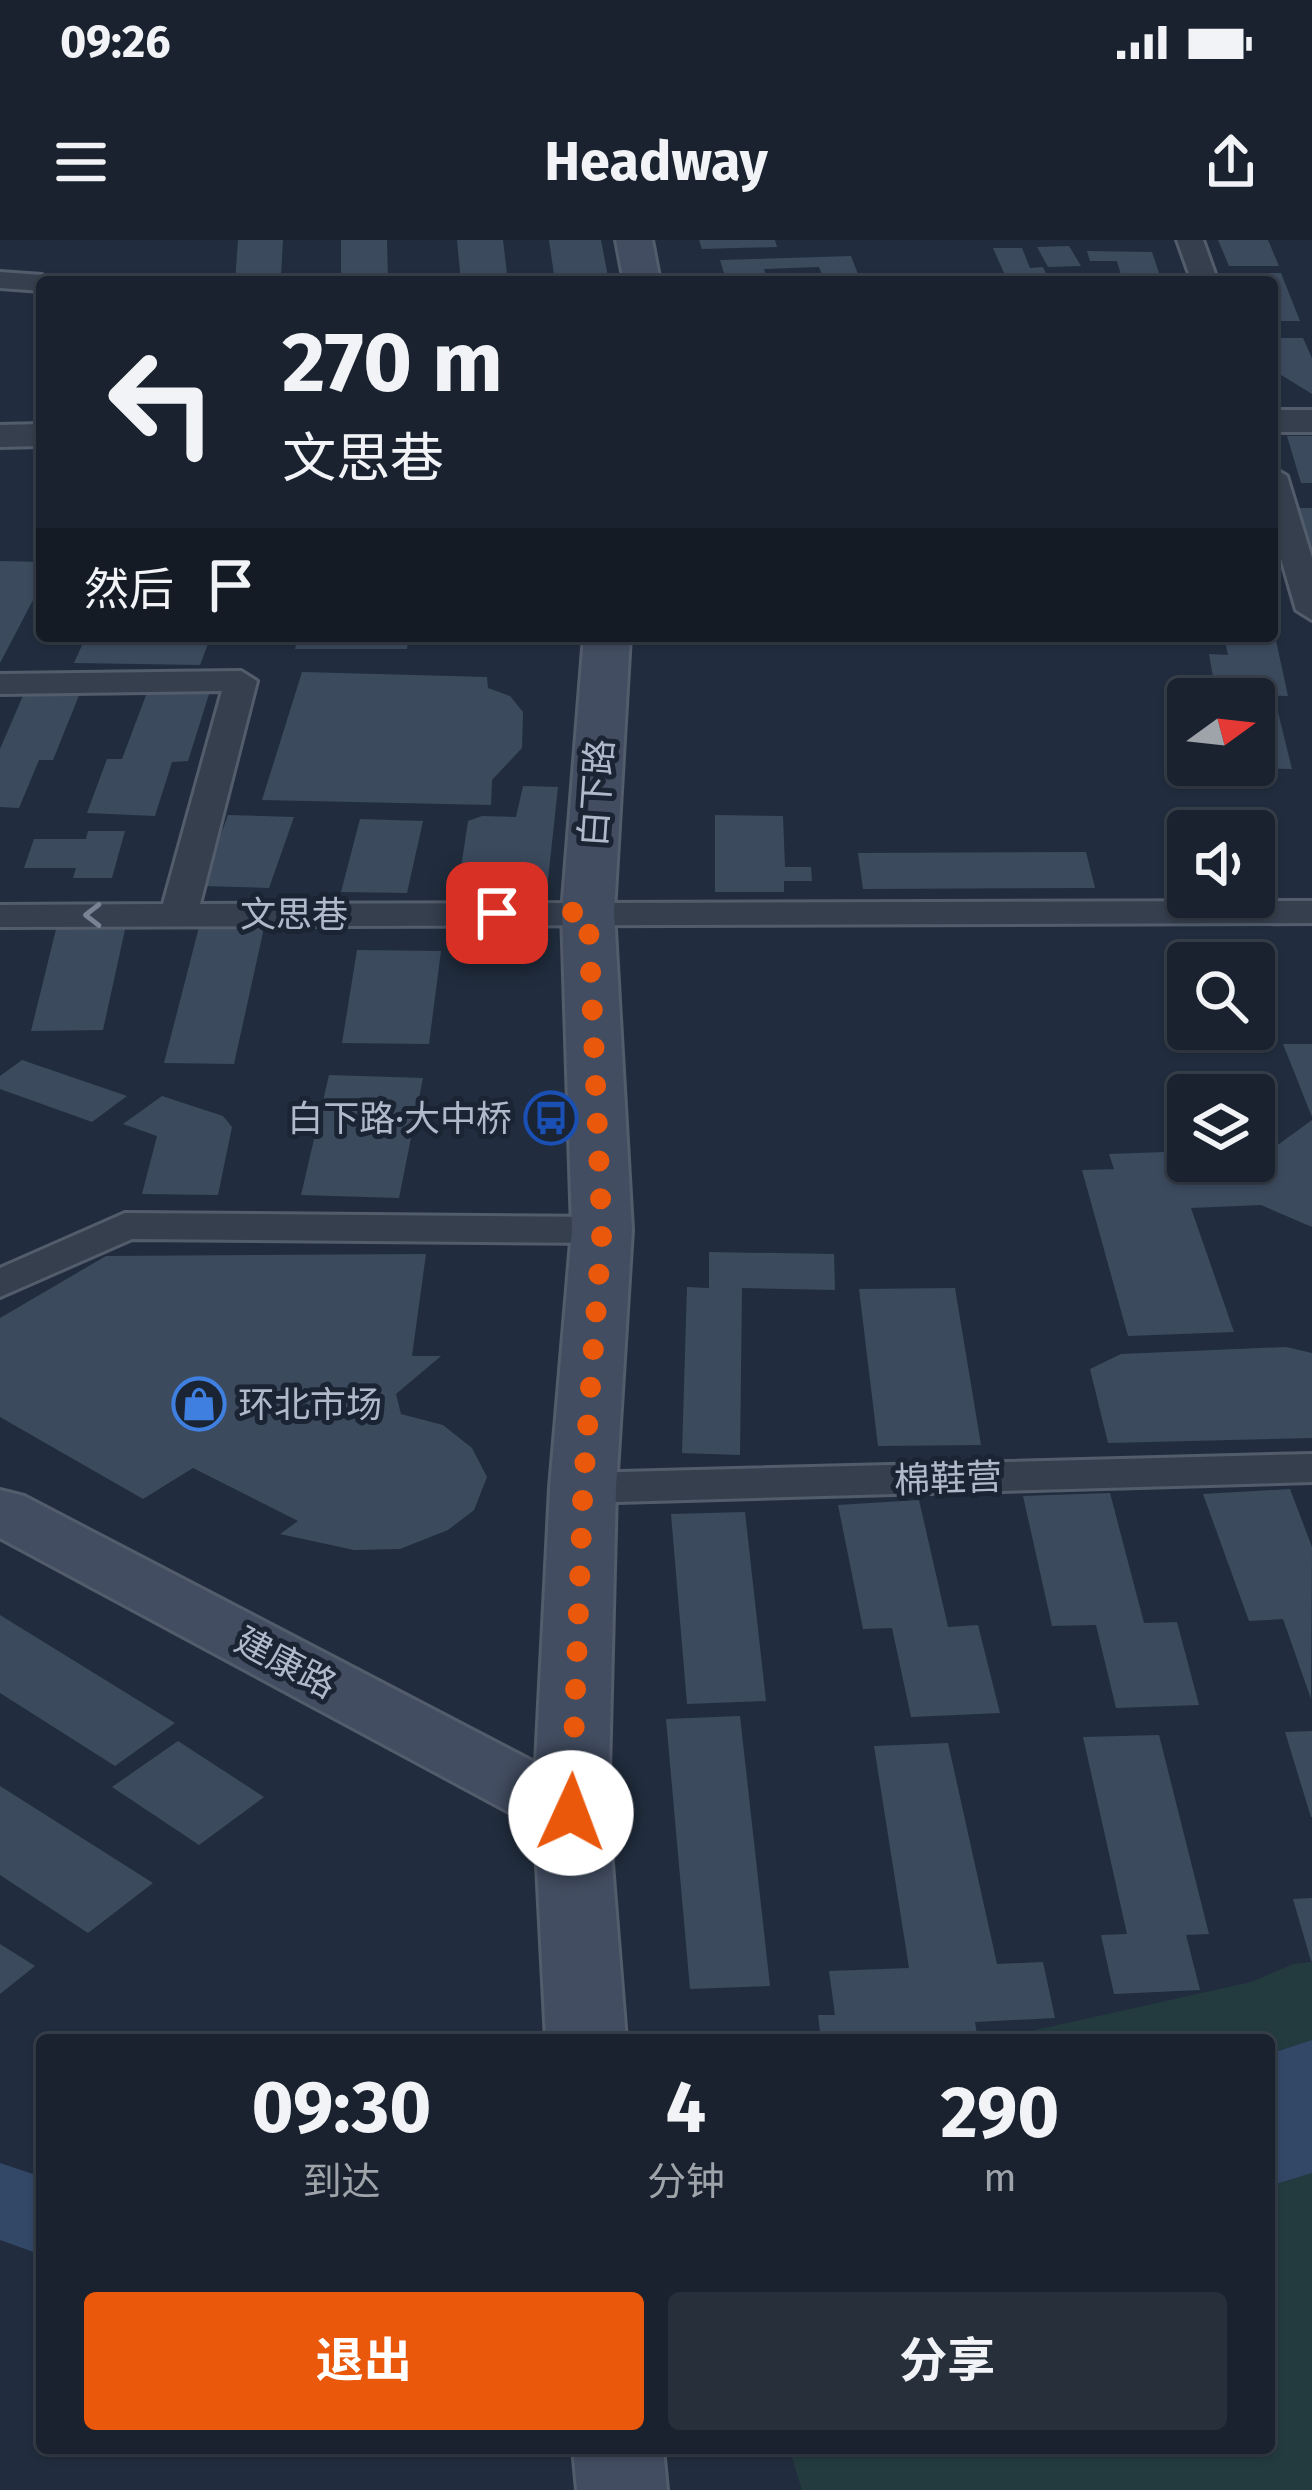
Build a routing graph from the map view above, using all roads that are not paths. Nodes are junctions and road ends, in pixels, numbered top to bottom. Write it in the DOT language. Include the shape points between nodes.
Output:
graph roads {
  1 [pos="634,240"];
  2 [pos="1190,240"];
  3 [pos="641,276"];
  4 [pos="1203,276"];
  5 [pos="0,280"];
  6 [pos="36,283"];
  7 [pos="1278,421"];
  8 [pos="1312,422"];
  9 [pos="36,435"];
  10 [pos="0,436"];
  11 [pos="1278,496"];
  12 [pos="1312,610"];
  13 [pos="607,642"];
  14 [pos="0,684"];
  15 [pos="588,912"];
  16 [pos="1312,912"];
  17 [pos="179,915"];
  18 [pos="0,916"];
  19 [pos="602,1231"];
  20 [pos="0,1284"];
  21 [pos="1312,1468"];
  22 [pos="583,1489"];
  23 [pos="0,1511"];
  24 [pos="571,1813"];
  25 [pos="586,2034"];
  26 [pos="619,2454"];
  27 [pos="622,2490"];
  1 -- 3 [label="main road"];
  2 -- 4 [label="street"];
  5 -- 6 [label="street"];
  7 -- 8 [label="street"];
  9 -- 10 [label="street"];
  11 -- 12 [label="street"];
  13 -- 15 [label="main road, 白下路"];
  14 -- 17 [label="street" via="241,681"];
  15 -- 16 [label="street, 文思巷"];
  15 -- 17 [label="street, 文思巷"];
  15 -- 19 [label="main road, 白下路"];
  17 -- 18 [label="street, 文思巷, one-way"];
  19 -- 20 [label="street" via="125,1226"];
  19 -- 22 [label="main road, 白下路"];
  21 -- 22 [label="street, 棉鞋营"];
  22 -- 24 [label="main road, 白下路"];
  23 -- 24 [label="main road, 建康路"];
  24 -- 25 [label="main road, 白下路"];
  26 -- 27 [label="main road"];
}
